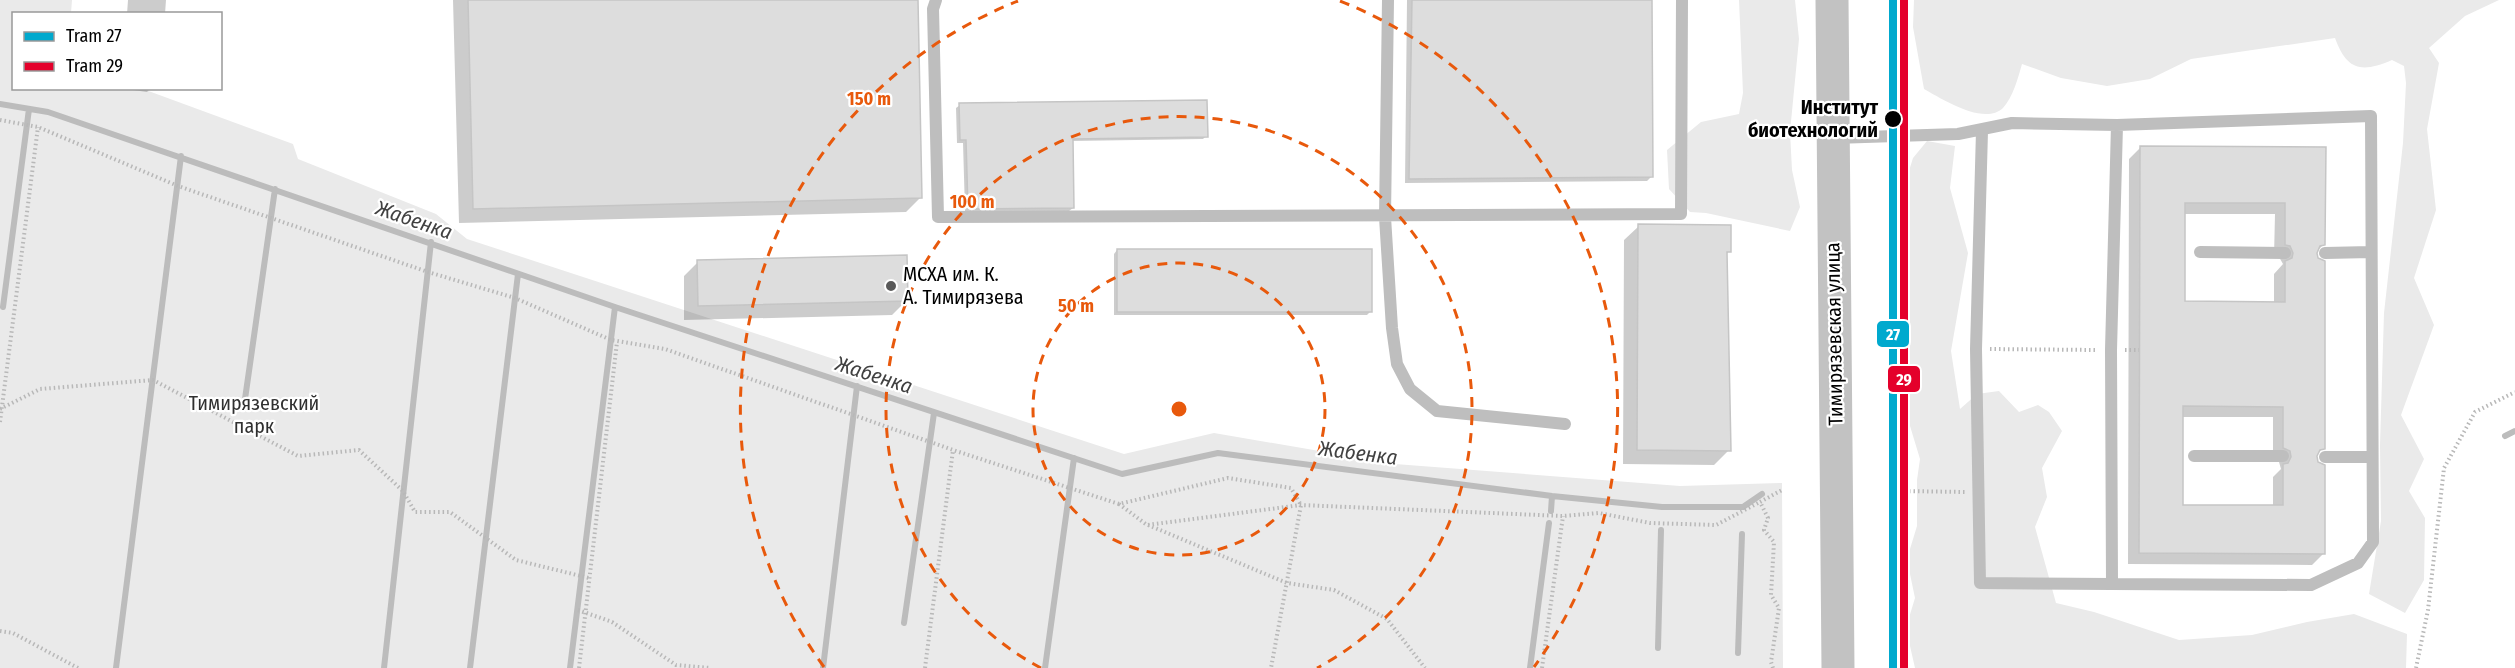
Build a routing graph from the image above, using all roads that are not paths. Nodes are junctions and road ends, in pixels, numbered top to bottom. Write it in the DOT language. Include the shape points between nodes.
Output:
graph roads {
  1 [pos="936,0"];
  2 [pos="1388,0"];
  3 [pos="1682,0"];
  4 [pos="1832,0"];
  5 [pos="2117,125"];
  6 [pos="1982,130"];
  7 [pos="1832,138"];
  8 [pos="1385,217"];
  9 [pos="2200,252"];
  10 [pos="2371,252"];
  11 [pos="2285,253"];
  12 [pos="2325,253"];
  13 [pos="1565,424"];
  14 [pos="2194,456"];
  15 [pos="2283,456"];
  16 [pos="2325,457"];
  17 [pos="2372,457"];
  18 [pos="2112,584"];
  19 [pos="1838,668"];
  1 -- 8 [label="lane" via="933,9 938,218"];
  2 -- 8 [label="lane"];
  3 -- 8 [label="lane" via="1681,214"];
  4 -- 7 [label="main road, Тимирязевская улица"];
  5 -- 6 [label="lane" via="2012,123"];
  5 -- 10 [label="lane" via="2371,116"];
  5 -- 18 [label="lane" via="2111,350"];
  6 -- 7 [label="lane"];
  6 -- 18 [label="lane" via="1976,349 1980,583"];
  7 -- 19 [label="main road, Тимирязевская улица"];
  8 -- 13 [label="lane" via="1397,364 1410,389 1437,411"];
  9 -- 11 [label="lane"];
  10 -- 12 [label="lane"];
  10 -- 17 [label="lane"];
  14 -- 15 [label="lane"];
  16 -- 17 [label="lane"];
  17 -- 18 [label="lane" via="2373,542 2358,563 2311,585"];
}
